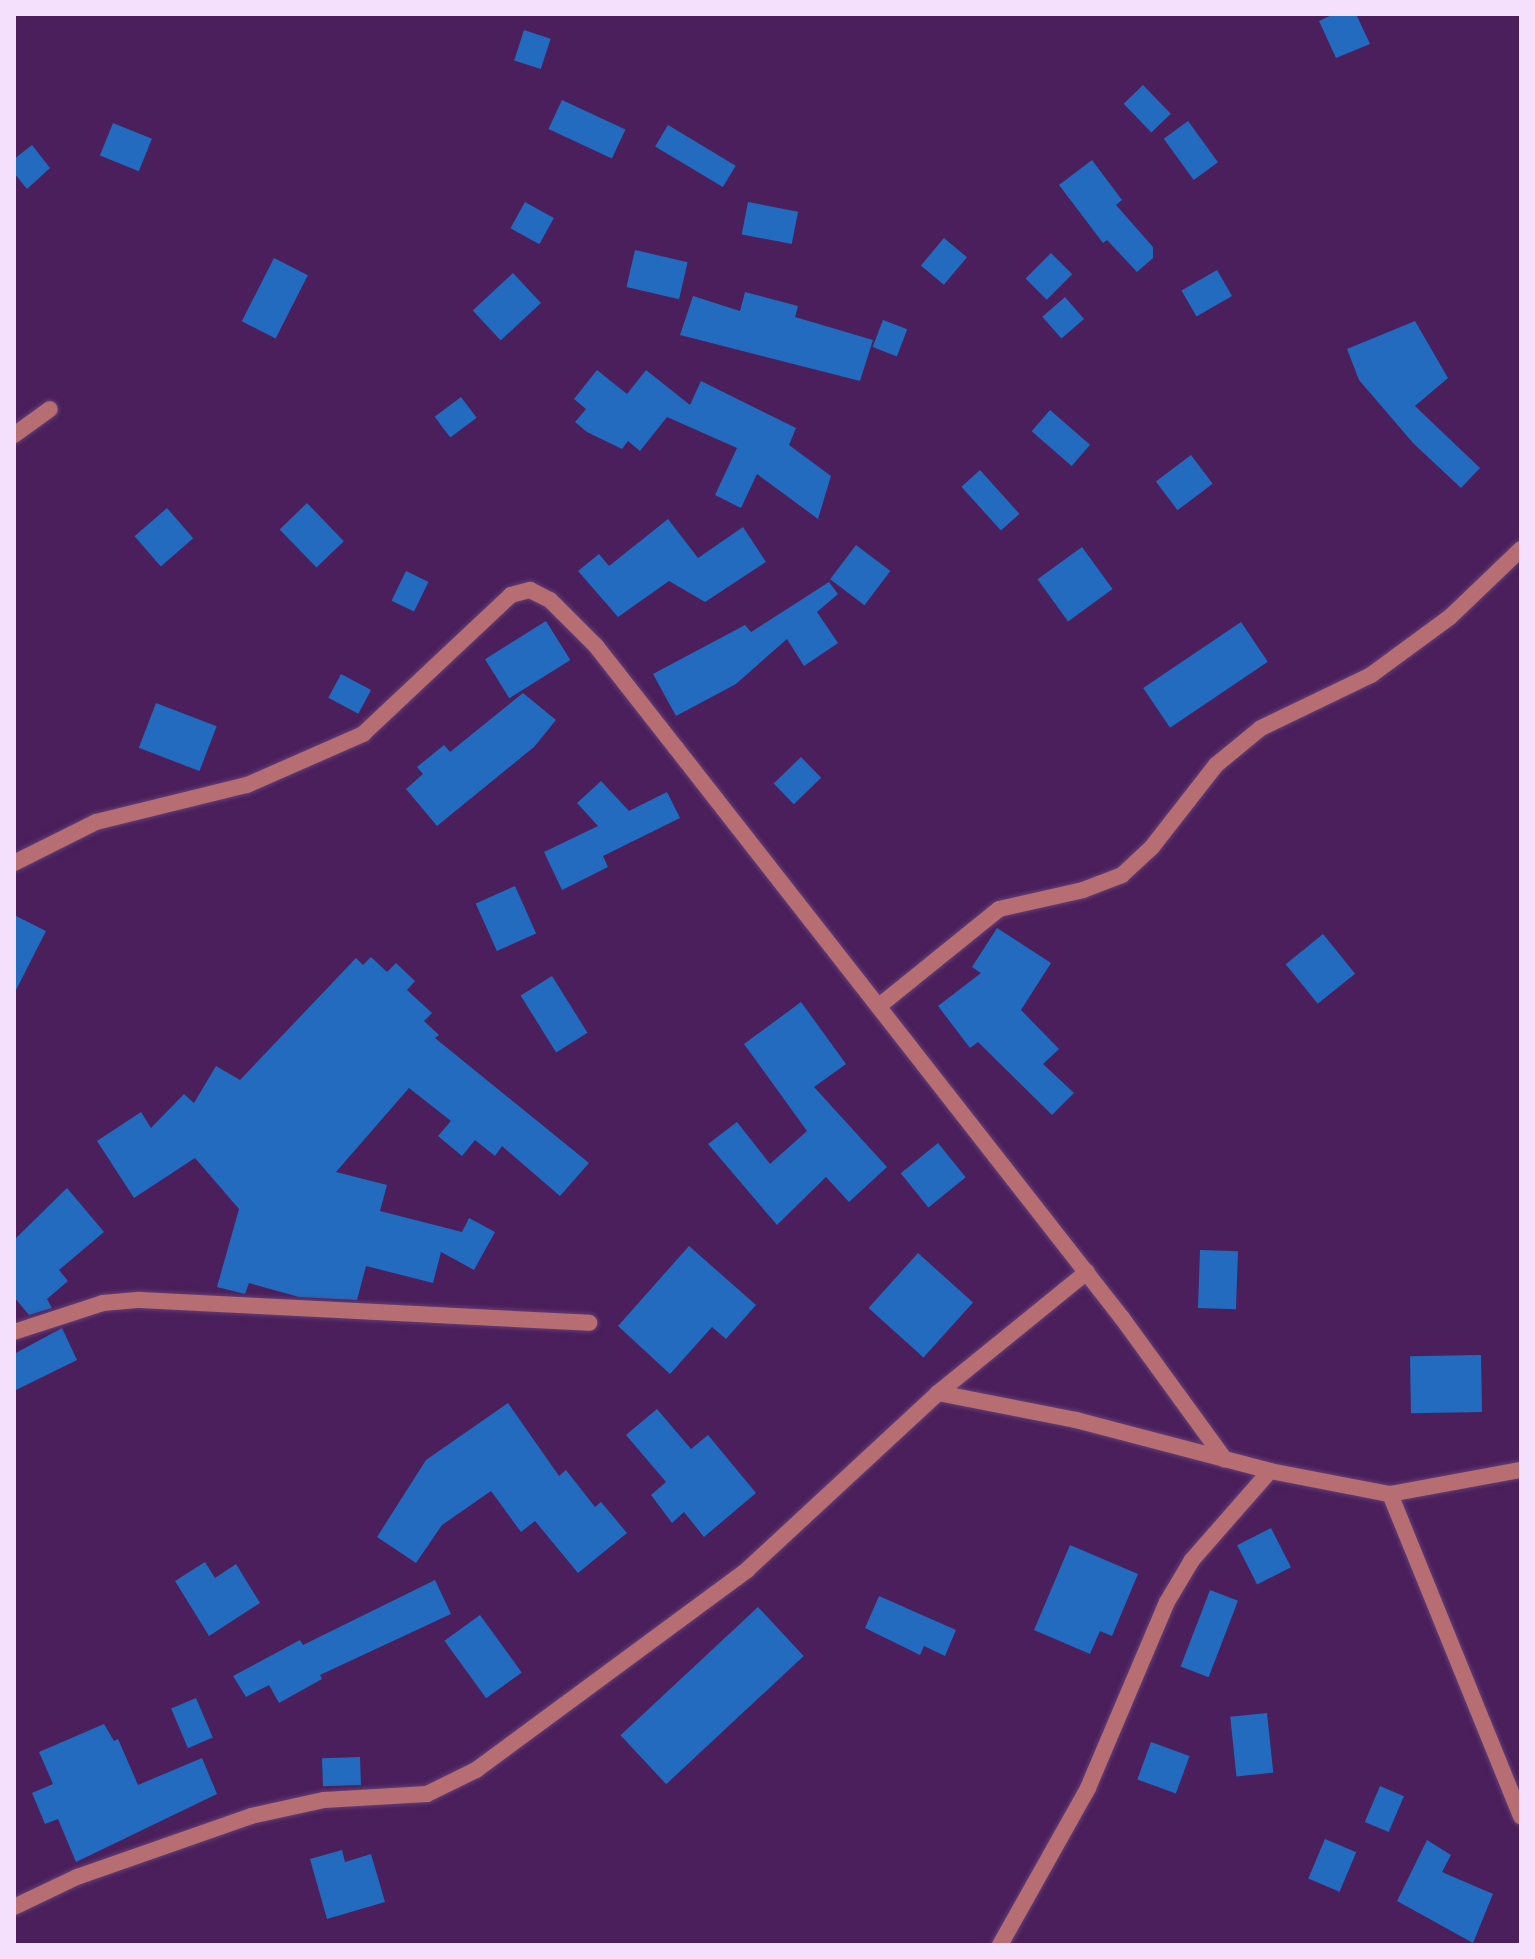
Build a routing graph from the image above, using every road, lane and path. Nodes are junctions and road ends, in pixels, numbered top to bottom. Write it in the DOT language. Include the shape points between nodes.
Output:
graph roads {
  1 [pos="50,409"];
  2 [pos="14,435"];
  3 [pos="1521,549"];
  4 [pos="14,863"];
  5 [pos="879,1006"];
  6 [pos="1087,1272"];
  7 [pos="589,1323"];
  8 [pos="14,1332"];
  9 [pos="938,1393"];
  10 [pos="1225,1460"];
  11 [pos="1521,1470"];
  12 [pos="1270,1471"];
  13 [pos="1390,1494"];
  14 [pos="1521,1816"];
  15 [pos="14,1907"];
  16 [pos="1000,1945"];
  1 -- 2 [label="street"];
  3 -- 5 [label="street" via="1450,617 1383,667 1261,728 1216,765 1152,847 1122,875 1083,890 999,909"];
  4 -- 5 [label="street" via="96,822 247,785 363,734 511,595 530,590 550,600 596,646"];
  5 -- 6 [label="street"];
  6 -- 9 [label="street"];
  6 -- 10 [label="street"];
  7 -- 8 [label="street" via="140,1300 103,1303"];
  9 -- 10 [label="street" via="1076,1420"];
  9 -- 15 [label="street" via="747,1570 476,1770 427,1794 324,1800 251,1816 77,1877"];
  10 -- 12 [label="street"];
  11 -- 13 [label="street"];
  12 -- 13 [label="street"];
  12 -- 16 [label="street" via="1192,1560 1167,1602 1088,1788"];
  13 -- 14 [label="street"];
}
